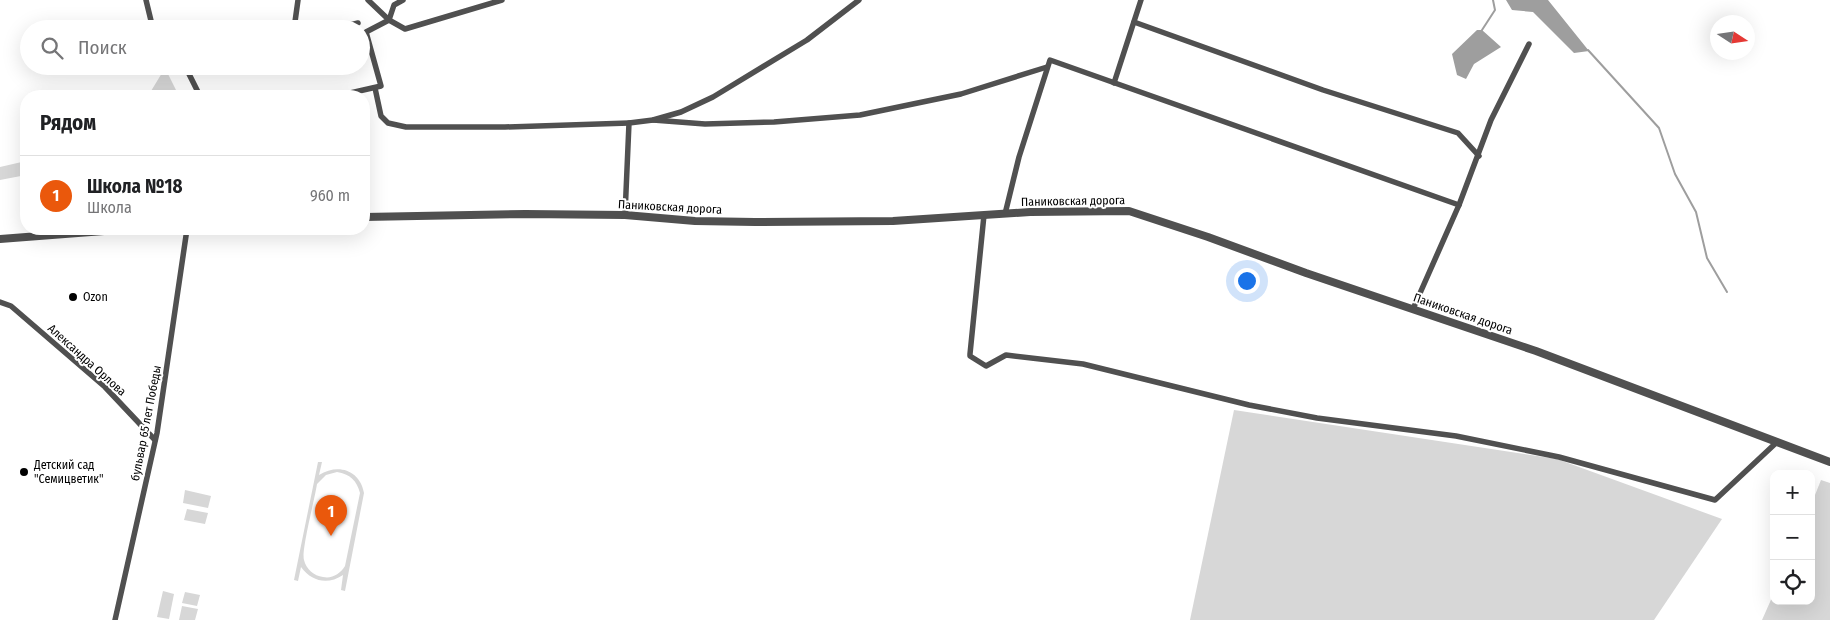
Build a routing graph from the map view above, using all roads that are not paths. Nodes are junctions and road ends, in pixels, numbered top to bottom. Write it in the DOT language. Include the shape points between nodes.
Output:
graph roads {
  1 [pos="146,0"];
  2 [pos="298,0"];
  3 [pos="368,0"];
  4 [pos="403,0"];
  5 [pos="502,0"];
  6 [pos="859,0"];
  7 [pos="1140,0"];
  8 [pos="151,20"];
  9 [pos="295,20"];
  10 [pos="389,20"];
  11 [pos="1134,22"];
  12 [pos="370,30"];
  13 [pos="1529,44"];
  14 [pos="370,46"];
  15 [pos="1047,67"];
  16 [pos="189,75"];
  17 [pos="1114,83"];
  18 [pos="374,88"];
  19 [pos="197,90"];
  20 [pos="365,90"];
  21 [pos="653,120"];
  22 [pos="628,123"];
  23 [pos="1478,156"];
  24 [pos="1459,205"];
  25 [pos="1006,214"];
  26 [pos="625,215"];
  27 [pos="984,215"];
  28 [pos="370,217"];
  29 [pos="52,235"];
  30 [pos="186,235"];
  31 [pos="0,239"];
  32 [pos="0,302"];
  33 [pos="1413,309"];
  34 [pos="155,440"];
  35 [pos="1777,442"];
  36 [pos="1830,462"];
  37 [pos="115,620"];
  1 -- 8 [label="street"];
  2 -- 9 [label="street"];
  3 -- 10 [label="street"];
  4 -- 10 [label="street" via="394,5"];
  5 -- 10 [label="street" via="405,29"];
  6 -- 21 [label="street" via="807,40 713,97 681,112"];
  7 -- 11 [label="street"];
  10 -- 12 [label="street"];
  11 -- 17 [label="street"];
  11 -- 23 [label="street" via="1323,90 1458,133"];
  13 -- 23 [label="street"];
  14 -- 18 [label="street" via="381,86"];
  15 -- 17 [label="street" via="1050,60"];
  15 -- 21 [label="street" via="961,94 860,115 705,124"];
  15 -- 25 [label="street" via="1019,157"];
  16 -- 19 [label="street"];
  17 -- 24 [label="street"];
  18 -- 20 [label="street"];
  18 -- 22 [label="street" via="381,116 388,123 406,127"];
  21 -- 22 [label="street"];
  22 -- 26 [label="street"];
  23 -- 24 [label="street"];
  24 -- 33 [label="street"];
  25 -- 27 [label="street, Паниковская дорога"];
  25 -- 33 [label="street, Паниковская дорога" via="1129,211"];
  26 -- 27 [label="street, Паниковская дорога" via="695,222 893,221"];
  26 -- 28 [label="street, Паниковская дорога"];
  27 -- 35 [label="street" via="970,356 986,366 1006,355 1083,364 1249,405 1317,418 1456,436 1559,457 1715,500"];
  29 -- 31 [label="street"];
  30 -- 34 [label="street, бульвар 65 лет Победы"];
  32 -- 34 [label="street, Александра Орлова" via="11,306 105,387"];
  33 -- 35 [label="street, Паниковская дорога" via="1536,351"];
  34 -- 37 [label="street, бульвар 65 лет Победы"];
  35 -- 36 [label="street, Паниковская дорога"];
}
